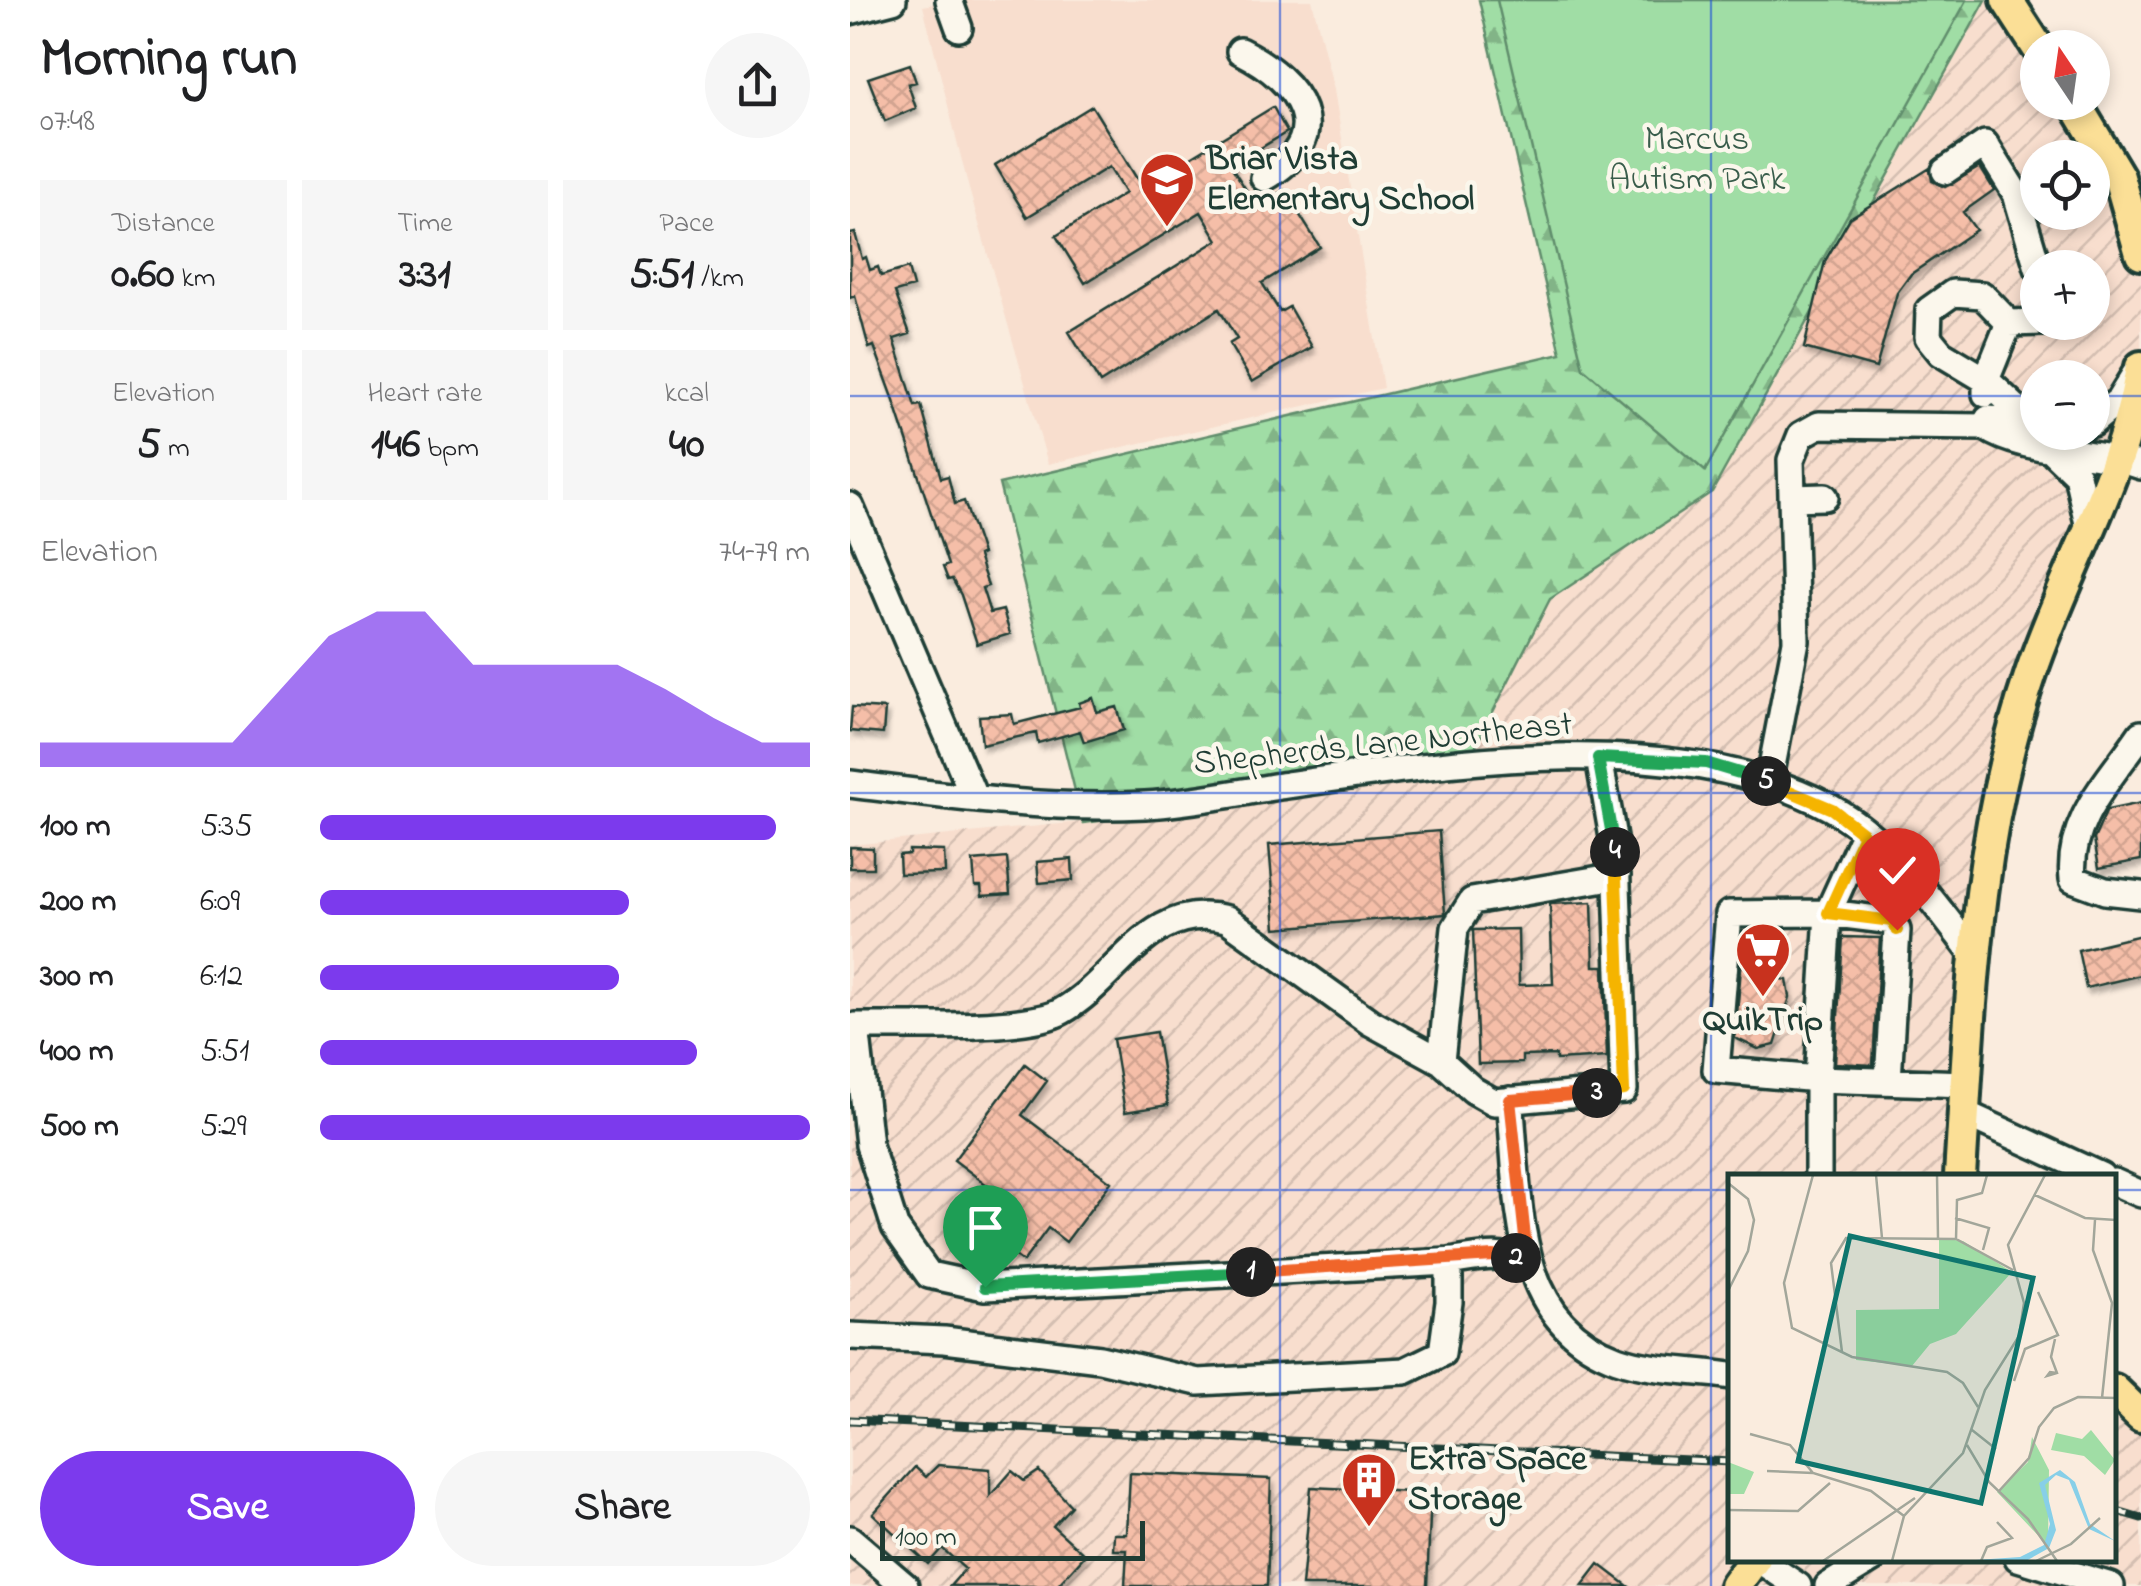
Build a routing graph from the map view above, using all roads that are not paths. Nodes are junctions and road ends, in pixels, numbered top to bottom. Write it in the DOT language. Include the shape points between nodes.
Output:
graph roads {
  1 [pos="893,0"];
  2 [pos="950,0"];
  3 [pos="2007,0"];
  4 [pos="850,11"];
  5 [pos="960,28"];
  6 [pos="2026,30"];
  7 [pos="1240,51"];
  8 [pos="2085,120"];
  9 [pos="1944,171"];
  10 [pos="1264,178"];
  11 [pos="2033,250"];
  12 [pos="2141,254"];
  13 [pos="2009,323"];
  14 [pos="2020,323"];
  15 [pos="2141,366"];
  16 [pos="1986,380"];
  17 [pos="2110,408"];
  18 [pos="2020,412"];
  19 [pos="1986,423"];
  20 [pos="2020,432"];
  21 [pos="2056,450"];
  22 [pos="2071,450"];
  23 [pos="2120,458"];
  24 [pos="1825,496"];
  25 [pos="1792,498"];
  26 [pos="850,506"];
  27 [pos="2089,528"];
  28 [pos="2141,734"];
  29 [pos="1598,758"];
  30 [pos="1769,782"];
  31 [pos="850,784"];
  32 [pos="974,797"];
  33 [pos="1864,834"];
  34 [pos="1617,876"];
  35 [pos="2141,895"];
  36 [pos="1828,913"];
  37 [pos="1972,954"];
  38 [pos="853,1028"];
  39 [pos="1441,1061"];
  40 [pos="1818,1079"];
  41 [pos="1888,1080"];
  42 [pos="1965,1098"];
  43 [pos="1510,1100"];
  44 [pos="1818,1174"];
  45 [pos="1960,1174"];
  46 [pos="2098,1174"];
  47 [pos="2116,1183"];
  48 [pos="2141,1194"];
  49 [pos="1449,1262"];
  50 [pos="1528,1265"];
  51 [pos="851,1333"];
  52 [pos="1728,1376"];
  53 [pos="850,1539"];
  54 [pos="1754,1561"];
  55 [pos="1760,1561"];
  56 [pos="1869,1561"];
  57 [pos="2028,1561"];
  58 [pos="905,1586"];
  59 [pos="1735,1586"];
  60 [pos="1798,1586"];
  61 [pos="1828,1586"];
  62 [pos="2111,1586"];
  1 -- 4 [label="street"];
  2 -- 5 [label="street"];
  3 -- 6 [label="main road"];
  7 -- 10 [label="street" via="1284,81 1306,121 1303,144"];
  8 -- 12 [label="main road" via="2119,177"];
  9 -- 11 [label="street" via="1985,144 2016,194"];
  13 -- 14 [label="street"];
  13 -- 16 [label="street"];
  13 -- 16 [label="street" via="1982,295 1953,293 1929,310 1928,338"];
  15 -- 17 [label="street"];
  15 -- 23 [label="main road"];
  16 -- 18 [label="street"];
  16 -- 19 [label="street"];
  19 -- 20 [label="street" via="1998,436"];
  19 -- 25 [label="street" via="1819,425 1801,435 1790,460"];
  21 -- 27 [label="street" via="2077,475"];
  22 -- 23 [label="street"];
  23 -- 27 [label="main road"];
  24 -- 25 [label="street"];
  25 -- 30 [label="street" via="1796,640"];
  26 -- 32 [label="street"];
  27 -- 37 [label="main road" via="2031,672 2005,760"];
  28 -- 35 [label="street" via="2081,819 2071,858 2073,879"];
  29 -- 30 [label="street, Shepherds Lane Northeast" via="1706,763"];
  29 -- 32 [label="street, Shepherds Lane Northeast" via="1353,776 1146,806"];
  29 -- 34 [label="street"];
  30 -- 33 [label="street, Shepherds Lane Northeast" via="1832,809"];
  31 -- 32 [label="street, Shepherds Lane Northeast"];
  33 -- 36 [label="street"];
  33 -- 37 [label="street, Shepherds Lane Northeast" via="1908,869"];
  34 -- 39 [label="street" via="1472,901 1456,928"];
  34 -- 43 [label="street" via="1624,1090"];
  36 -- 40 [label="street"];
  36 -- 40 [label="street" via="1729,914 1716,1070"];
  36 -- 41 [label="street" via="1892,921 1897,930"];
  37 -- 42 [label="main road"];
  38 -- 39 [label="street" via="1060,1013 1156,929 1206,914 1227,918 1370,1022"];
  38 -- 49 [label="street" via="869,1145 896,1227 929,1275 985,1287"];
  39 -- 43 [label="street" via="1483,1096"];
  40 -- 41 [label="street"];
  40 -- 44 [label="street"];
  41 -- 42 [label="street"];
  42 -- 45 [label="main road"];
  42 -- 46 [label="street"];
  43 -- 50 [label="street"];
  47 -- 48 [label="street"];
  49 -- 50 [label="street" via="1493,1256"];
  49 -- 51 [label="street" via="1442,1353 1405,1372 1198,1382 1100,1359"];
  50 -- 52 [label="street" via="1547,1305 1580,1343 1621,1360"];
  53 -- 58 [label="street"];
  54 -- 59 [label="main road"];
  55 -- 60 [label="street"];
  56 -- 61 [label="street"];
  57 -- 62 [label="street"];
}
